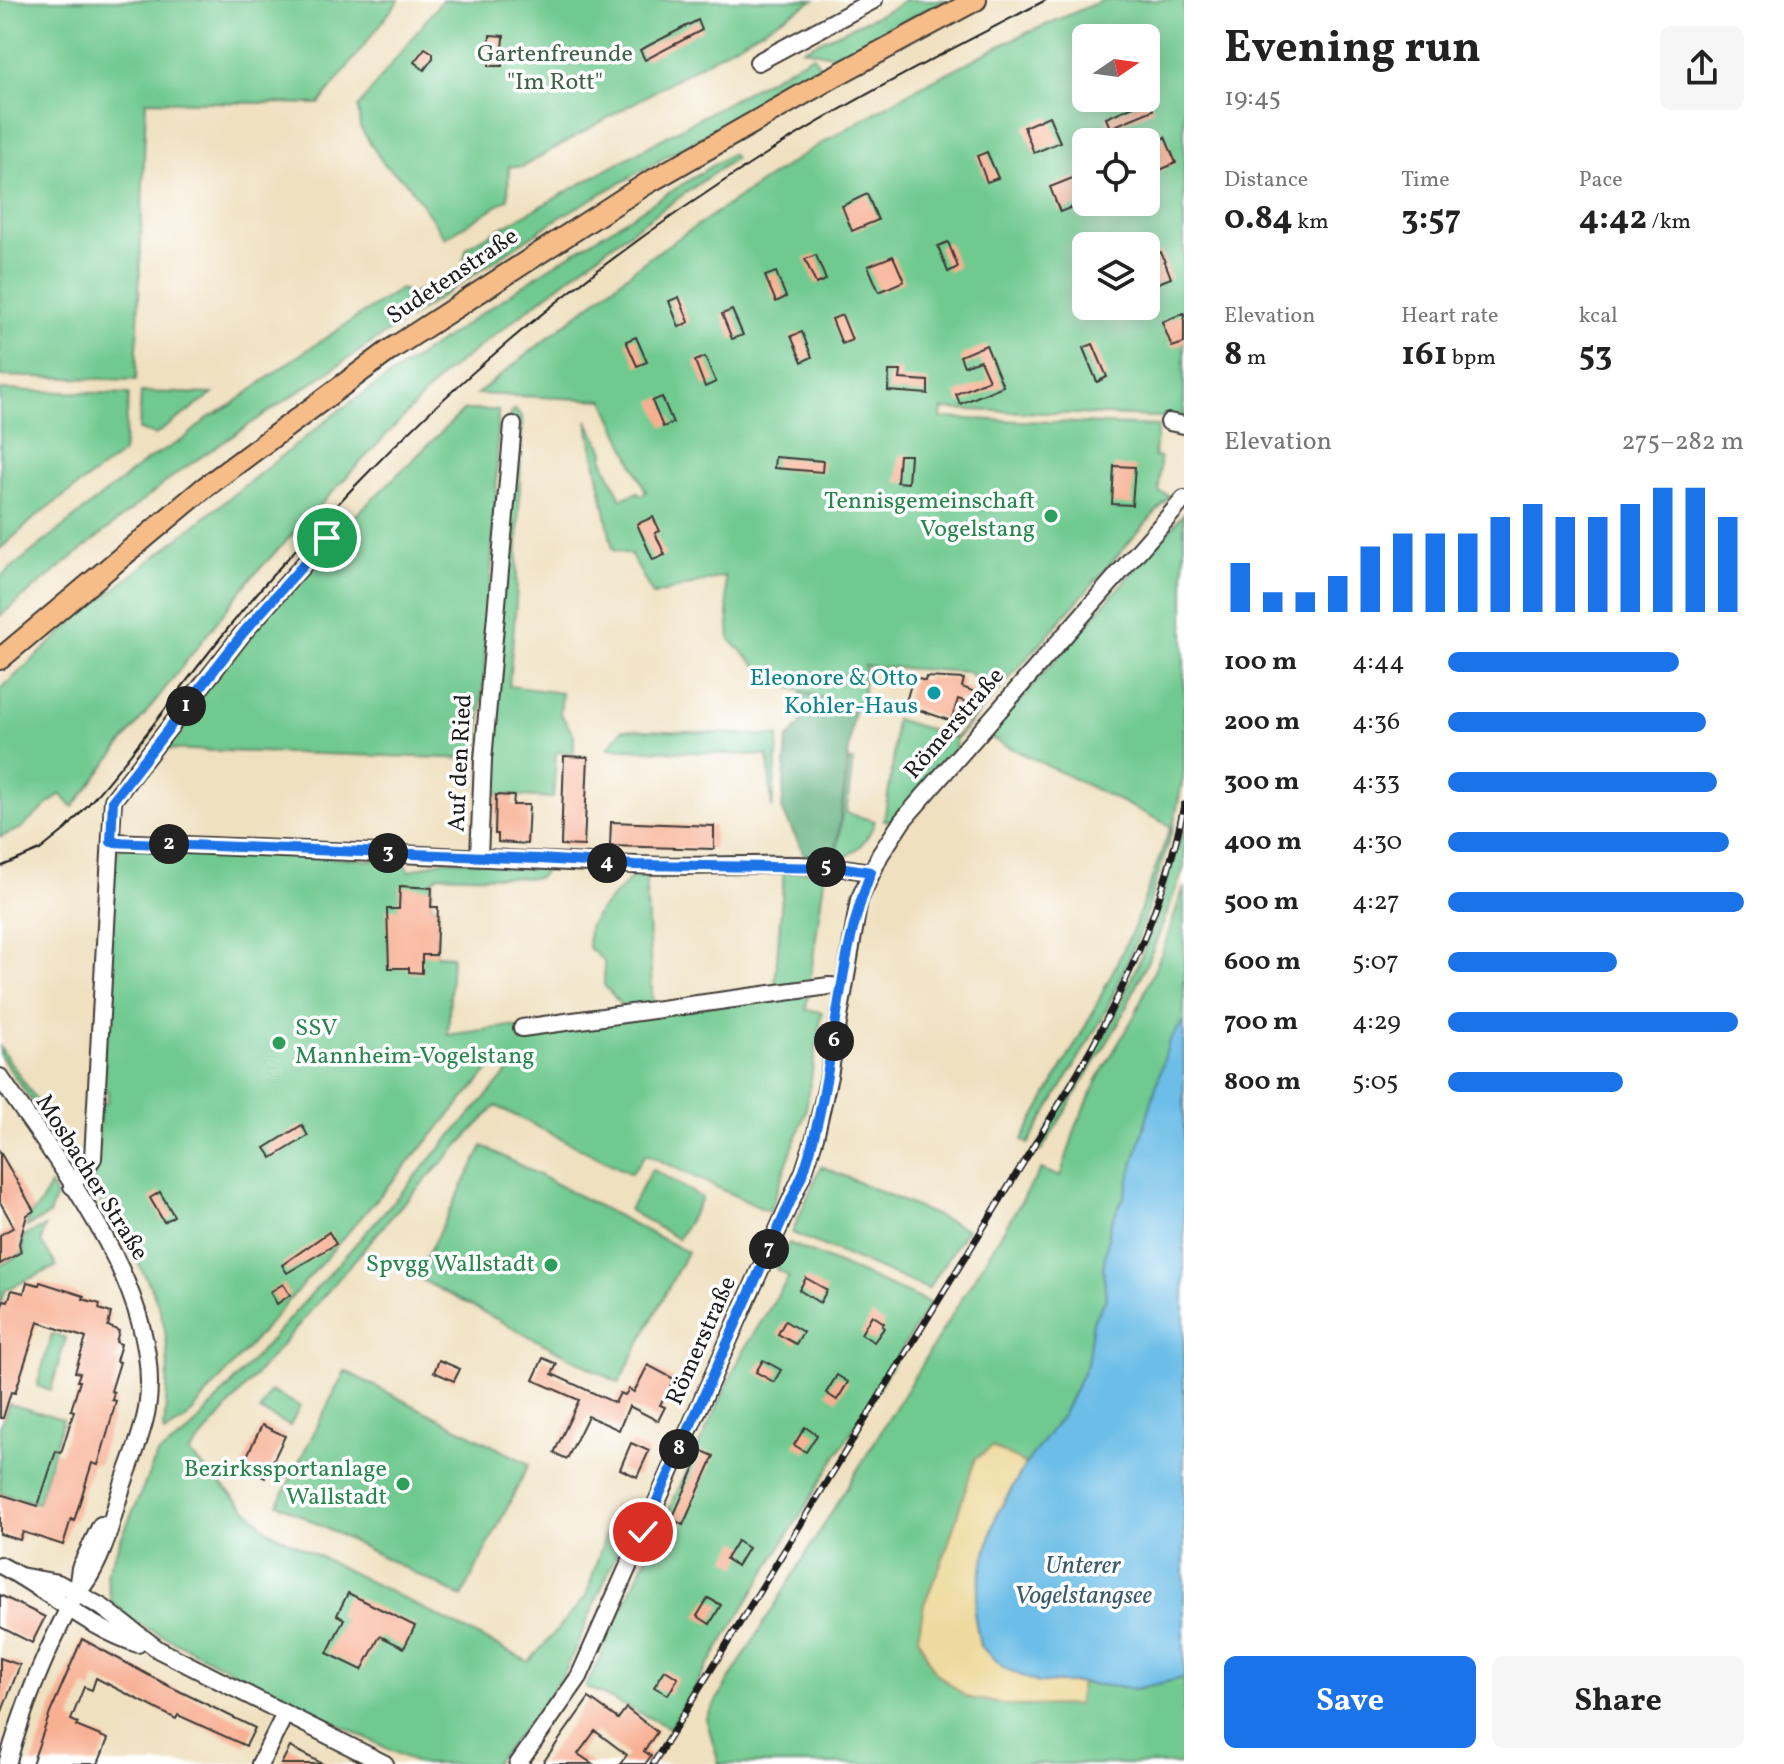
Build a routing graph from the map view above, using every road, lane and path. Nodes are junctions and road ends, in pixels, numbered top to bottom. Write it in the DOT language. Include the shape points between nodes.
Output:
graph roads {
  1 [pos="874,0"];
  2 [pos="976,0"];
  3 [pos="758,62"];
  4 [pos="513,425"];
  5 [pos="1184,499"];
  6 [pos="327,538"];
  7 [pos="0,659"];
  8 [pos="111,842"];
  9 [pos="479,857"];
  10 [pos="871,872"];
  11 [pos="836,986"];
  12 [pos="522,1028"];
  13 [pos="0,1077"];
  14 [pos="72,1186"];
  15 [pos="0,1565"];
  16 [pos="20,1576"];
  17 [pos="76,1593"];
  18 [pos="68,1609"];
  19 [pos="159,1650"];
  20 [pos="285,1714"];
  21 [pos="7,1764"];
  22 [pos="260,1764"];
  23 [pos="385,1764"];
  24 [pos="518,1764"];
  1 -- 3 [label="street"];
  2 -- 7 [label="main road, Sudetenstraße" via="646,184 390,350 204,488"];
  4 -- 9 [label="street, Auf den Ried"];
  5 -- 10 [label="street, Römerstraße" via="903,820"];
  6 -- 8 [label="street" via="243,633 113,800"];
  8 -- 9 [label="street"];
  8 -- 14 [label="street" via="93,1158"];
  9 -- 10 [label="street, Auf den Ried"];
  10 -- 11 [label="street, Römerstraße"];
  11 -- 12 [label="street"];
  11 -- 24 [label="street, Römerstraße" via="829,1076 804,1171 579,1677"];
  13 -- 14 [label="street, Mosbacher Straße"];
  14 -- 17 [label="street, Mosbacher Straße" via="139,1309 149,1377 140,1438 120,1492 80,1568"];
  15 -- 16 [label="street"];
  16 -- 17 [label="street" via="58,1583"];
  16 -- 18 [label="street"];
  17 -- 18 [label="street, Mosbacher Straße"];
  17 -- 19 [label="street"];
  18 -- 19 [label="street"];
  18 -- 21 [label="street, Mosbacher Straße"];
  19 -- 20 [label="street"];
  20 -- 22 [label="street"];
  20 -- 23 [label="street"];
}
